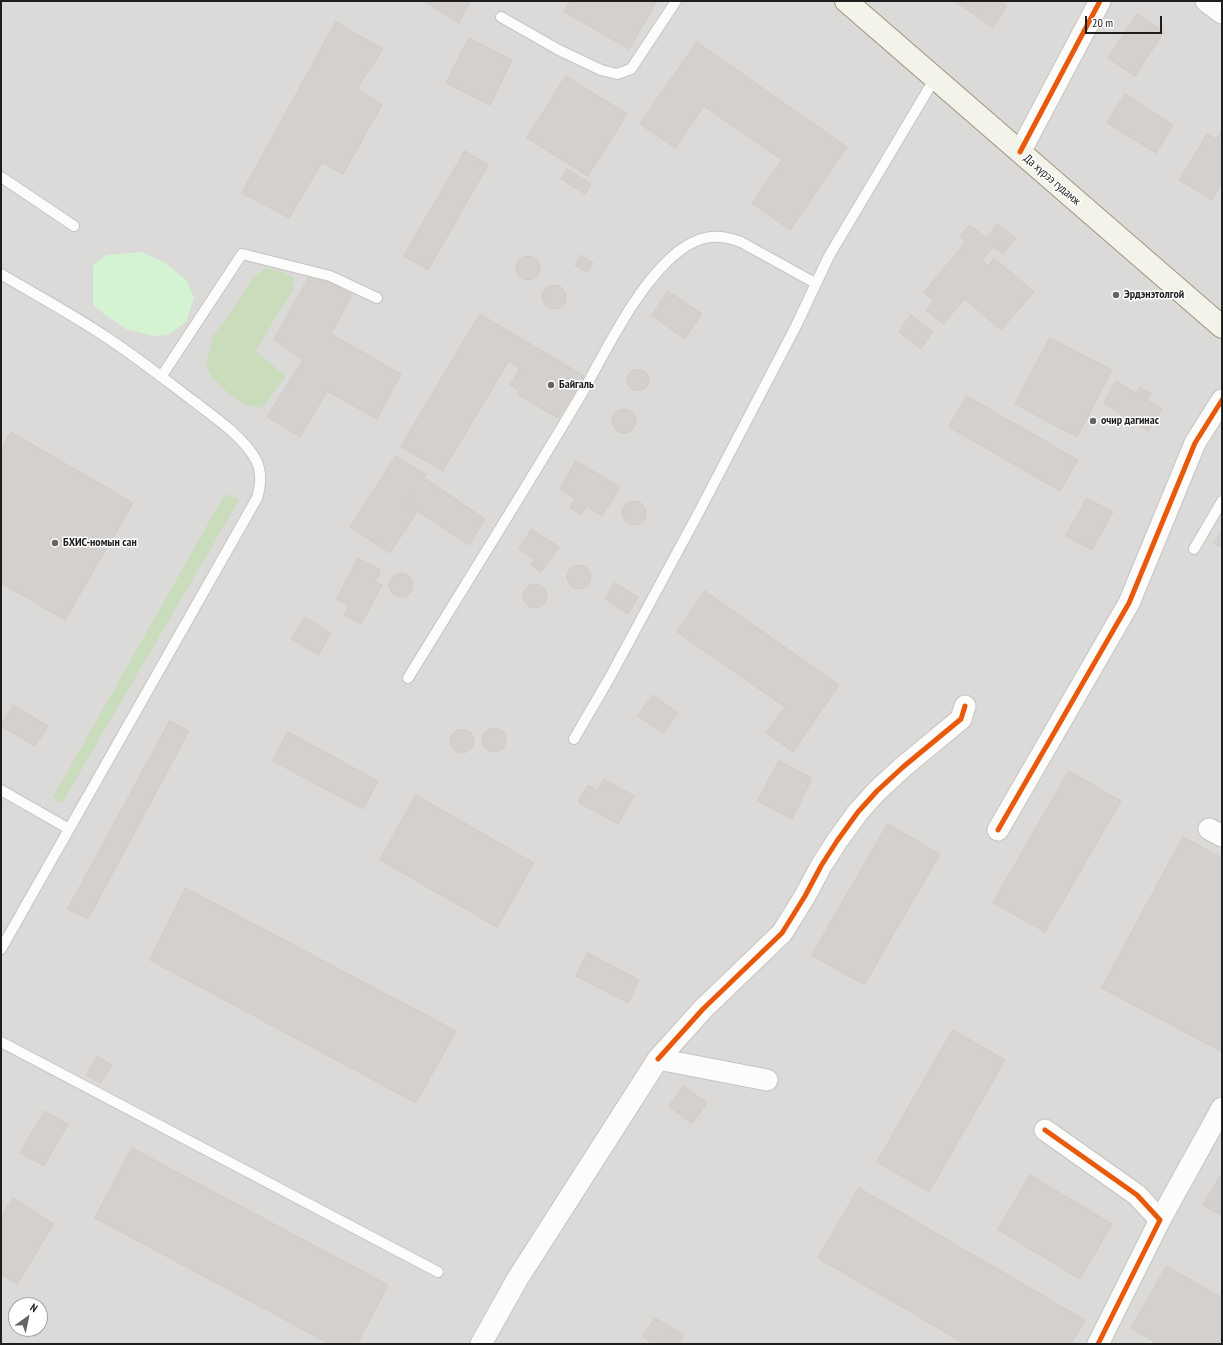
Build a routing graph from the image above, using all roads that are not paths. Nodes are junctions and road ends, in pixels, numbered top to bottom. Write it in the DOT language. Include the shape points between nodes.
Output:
graph roads {
  1 [pos="676,1"];
  2 [pos="846,1"];
  3 [pos="1100,1"];
  4 [pos="1206,1"];
  5 [pos="1222,13"];
  6 [pos="501,17"];
  7 [pos="936,78"];
  8 [pos="1020,152"];
  9 [pos="1,177"];
  10 [pos="74,226"];
  11 [pos="1,274"];
  12 [pos="815,283"];
  13 [pos="377,298"];
  14 [pos="1222,327"];
  15 [pos="162,377"];
  16 [pos="1222,400"];
  17 [pos="1222,501"];
  18 [pos="1194,549"];
  19 [pos="408,678"];
  20 [pos="965,706"];
  21 [pos="574,739"];
  22 [pos="1,790"];
  23 [pos="69,829"];
  24 [pos="998,830"];
  25 [pos="1,949"];
  26 [pos="1,1042"];
  27 [pos="658,1059"];
  28 [pos="768,1080"];
  29 [pos="1222,1108"];
  30 [pos="1046,1130"];
  31 [pos="1160,1220"];
  32 [pos="438,1272"];
  33 [pos="481,1344"];
  34 [pos="1098,1344"];
  1 -- 6 [label="lane" via="632,69 617,74 601,70 559,50"];
  2 -- 7 [label="main road, Да хүрээ гудамж"];
  3 -- 8 [label="street"];
  4 -- 5 [label="street"];
  7 -- 8 [label="main road, Да хүрээ гудамж"];
  7 -- 12 [label="lane"];
  8 -- 14 [label="main road, Да хүрээ гудамж"];
  9 -- 10 [label="lane"];
  11 -- 15 [label="lane" via="105,336"];
  12 -- 19 [label="lane" via="728,237 716,236 693,242 667,262 653,276 628,312 578,400"];
  12 -- 21 [label="lane" via="796,326 677,555"];
  13 -- 15 [label="lane" via="330,276 242,254"];
  15 -- 23 [label="lane" via="214,417 248,448 259,470 260,489"];
  16 -- 24 [label="street" via="1195,443 1129,603"];
  17 -- 18 [label="lane"];
  20 -- 27 [label="street" via="961,719 903,767 858,812 821,866 782,933 703,1009"];
  22 -- 23 [label="lane"];
  23 -- 25 [label="lane"];
  26 -- 32 [label="lane"];
  27 -- 28 [label="street"];
  27 -- 33 [label="street" via="518,1278"];
  29 -- 31 [label="street"];
  30 -- 31 [label="street" via="1137,1195"];
  31 -- 34 [label="street"];
}
